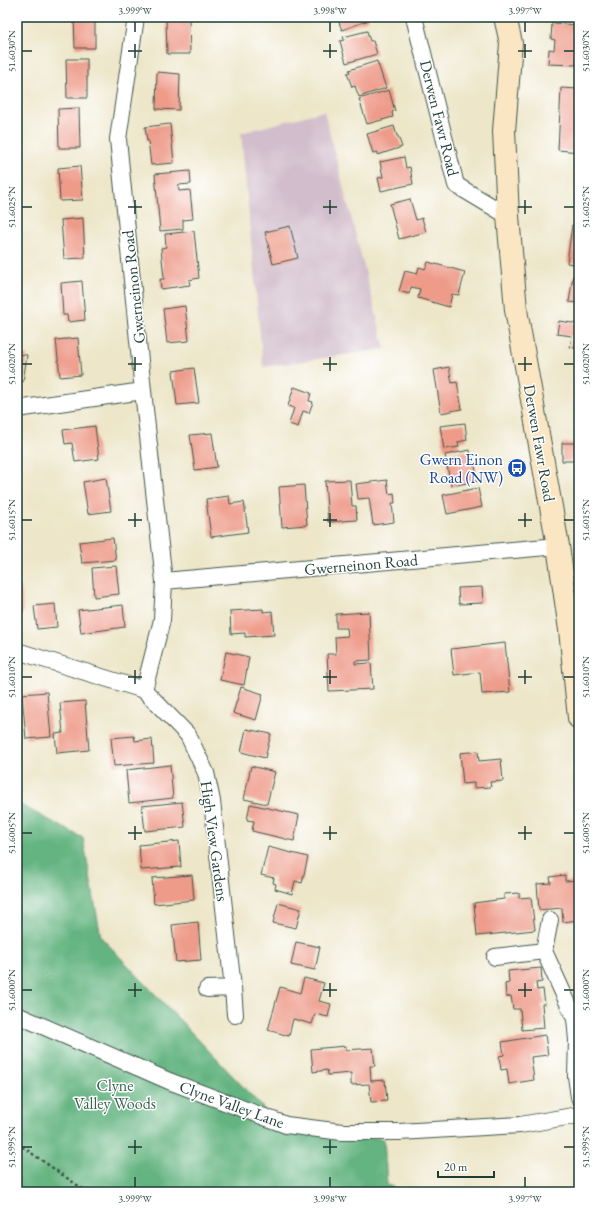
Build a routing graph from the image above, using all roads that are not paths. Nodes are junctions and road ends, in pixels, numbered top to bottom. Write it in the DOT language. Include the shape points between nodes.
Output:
graph roads {
  1 [pos="136,17"];
  2 [pos="414,17"];
  3 [pos="504,17"];
  4 [pos="508,216"];
  5 [pos="143,391"];
  6 [pos="17,409"];
  7 [pos="558,546"];
  8 [pos="164,581"];
  9 [pos="574,629"];
  10 [pos="17,651"];
  11 [pos="144,690"];
  12 [pos="579,718"];
  13 [pos="550,920"];
  14 [pos="544,950"];
  15 [pos="495,957"];
  16 [pos="233,988"];
  17 [pos="207,989"];
  18 [pos="17,1015"];
  19 [pos="235,1015"];
  20 [pos="579,1097"];
  21 [pos="579,1115"];
  1 -- 5 [label="street, Gwerneinon Road" via="118,139"];
  2 -- 4 [label="street, Derwen Fawr Road" via="456,185"];
  3 -- 4 [label="main road, Derwen Fawr Road" via="511,43 504,131"];
  4 -- 7 [label="main road, Derwen Fawr Road" via="516,310"];
  5 -- 6 [label="street"];
  5 -- 8 [label="street, Gwerneinon Road"];
  7 -- 8 [label="street, Gwerneinon Road"];
  7 -- 9 [label="main road, Derwen Fawr Road"];
  8 -- 11 [label="street, Gwerneinon Road" via="162,620"];
  9 -- 12 [label="main road, Derwen Fawr Road"];
  10 -- 11 [label="street"];
  11 -- 16 [label="street, High View Gardens" via="188,735 206,773 212,802"];
  13 -- 14 [label="street"];
  14 -- 15 [label="street"];
  14 -- 20 [label="street" via="575,1019"];
  16 -- 17 [label="street"];
  16 -- 19 [label="street, High View Gardens"];
  18 -- 21 [label="street, Clyne Valley Lane" via="169,1081 286,1125 342,1132 399,1132 520,1125"];
}
